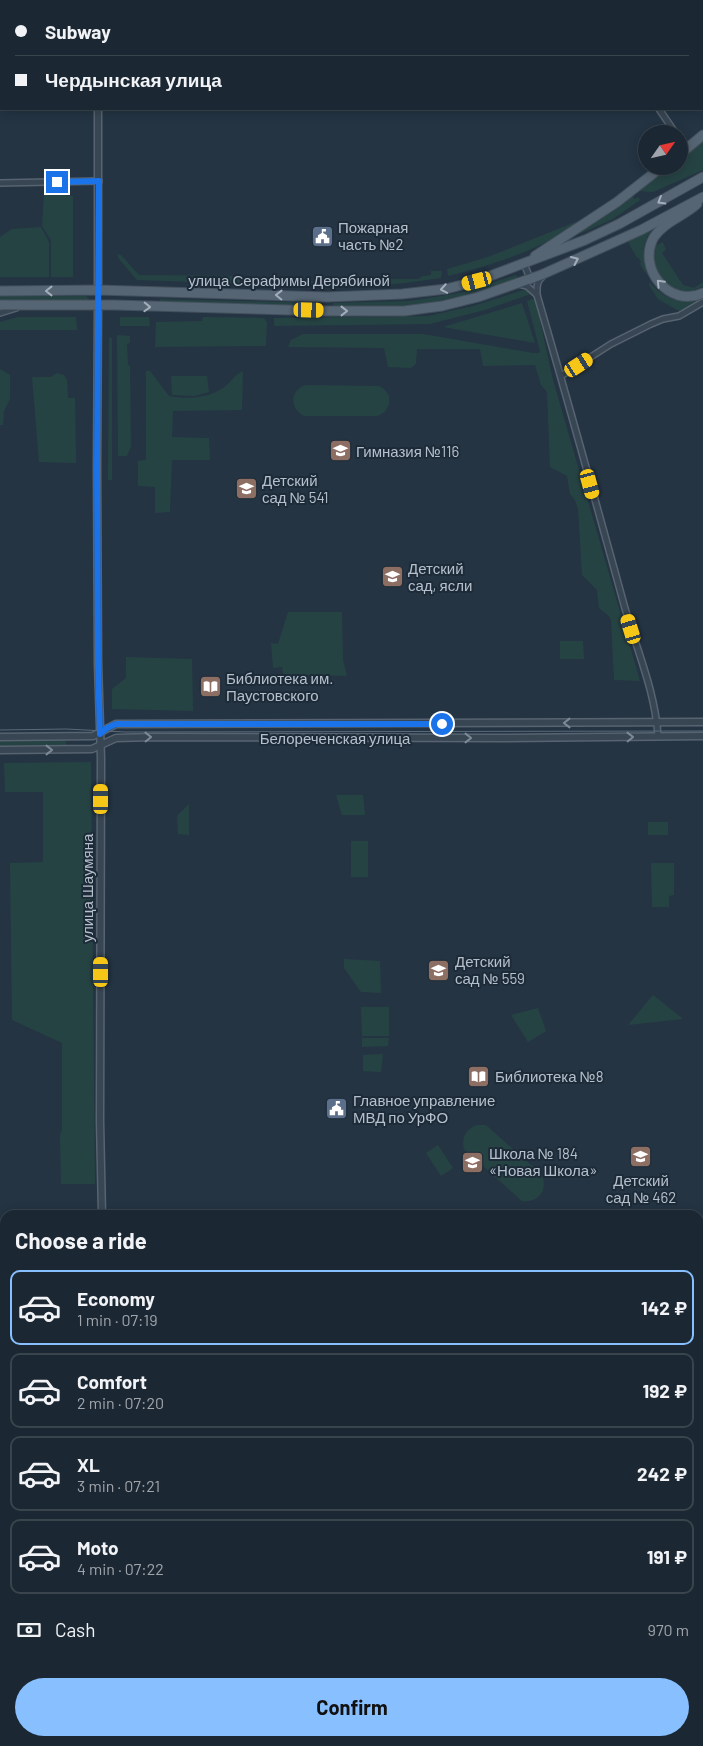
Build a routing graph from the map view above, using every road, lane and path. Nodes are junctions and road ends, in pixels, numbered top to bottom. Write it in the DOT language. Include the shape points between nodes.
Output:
graph roads {
  1 [pos="98,110"];
  2 [pos="659,110"];
  3 [pos="670,125"];
  4 [pos="703,135"];
  5 [pos="688,147"];
  6 [pos="652,175"];
  7 [pos="703,177"];
  8 [pos="99,181"];
  9 [pos="0,183"];
  10 [pos="703,197"];
  11 [pos="525,263"];
  12 [pos="551,270"];
  13 [pos="530,278"];
  14 [pos="515,284"];
  15 [pos="98,290"];
  16 [pos="0,291"];
  17 [pos="703,293"];
  18 [pos="537,295"];
  19 [pos="703,302"];
  20 [pos="0,305"];
  21 [pos="25,305"];
  22 [pos="98,305"];
  23 [pos="0,313"];
  24 [pos="560,376"];
  25 [pos="657,722"];
  26 [pos="703,722"];
  27 [pos="100,734"];
  28 [pos="658,736"];
  29 [pos="703,736"];
  30 [pos="0,737"];
  31 [pos="100,745"];
  32 [pos="0,750"];
  33 [pos="102,1210"];
  1 -- 8 [label="street"];
  2 -- 3 [label="street"];
  4 -- 5 [label="main road"];
  6 -- 11 [label="main road"];
  7 -- 11 [label="main road, улица Серафимы Дерябиной, one-way" via="619,224"];
  8 -- 9 [label="street"];
  8 -- 15 [label="street"];
  12 -- 10 [label="main road, улица Серафимы Дерябиной, one-way" via="641,230"];
  17 -- 10 [label="main road, one-way" via="688,297 667,290 654,276 650,254 653,239 662,228 689,212"];
  11 -- 13 [label="street"];
  11 -- 15 [label="main road, улица Серафимы Дерябиной, one-way" via="446,289 402,294 328,297"];
  12 -- 13 [label="main road, улица Серафимы Дерябиной"];
  12 -- 18 [label="street" via="539,279"];
  13 -- 14 [label="main road, улица Серафимы Дерябиной"];
  14 -- 18 [label="street" via="527,286"];
  22 -- 14 [label="main road, улица Серафимы Дерябиной, one-way" via="404,311 442,306"];
  15 -- 16 [label="main road, улица Серафимы Дерябиной, one-way"];
  15 -- 22 [label="main road, улица Шаумяна"];
  18 -- 24 [label="street"];
  19 -- 24 [label="street" via="680,316 663,319 611,344"];
  20 -- 21 [label="main road, улица Серафимы Дерябиной"];
  21 -- 22 [label="main road, улица Серафимы Дерябиной"];
  21 -- 23 [label="street, улица Серафимы Дерябиной"];
  22 -- 27 [label="street, улица Шаумяна"];
  24 -- 25 [label="street"];
  25 -- 26 [label="street, Белореченская улица"];
  25 -- 27 [label="street, Белореченская улица, one-way" via="116,724"];
  25 -- 28 [label="street"];
  27 -- 30 [label="street, Белореченская улица"];
  27 -- 31 [label="street, улица Шаумяна"];
  28 -- 29 [label="street, Белореченская улица"];
  31 -- 28 [label="street, Белореченская улица, one-way" via="116,738 154,737"];
  32 -- 31 [label="street, Белореченская улица, one-way" via="92,749"];
  31 -- 33 [label="street, улица Шаумяна"];
}
